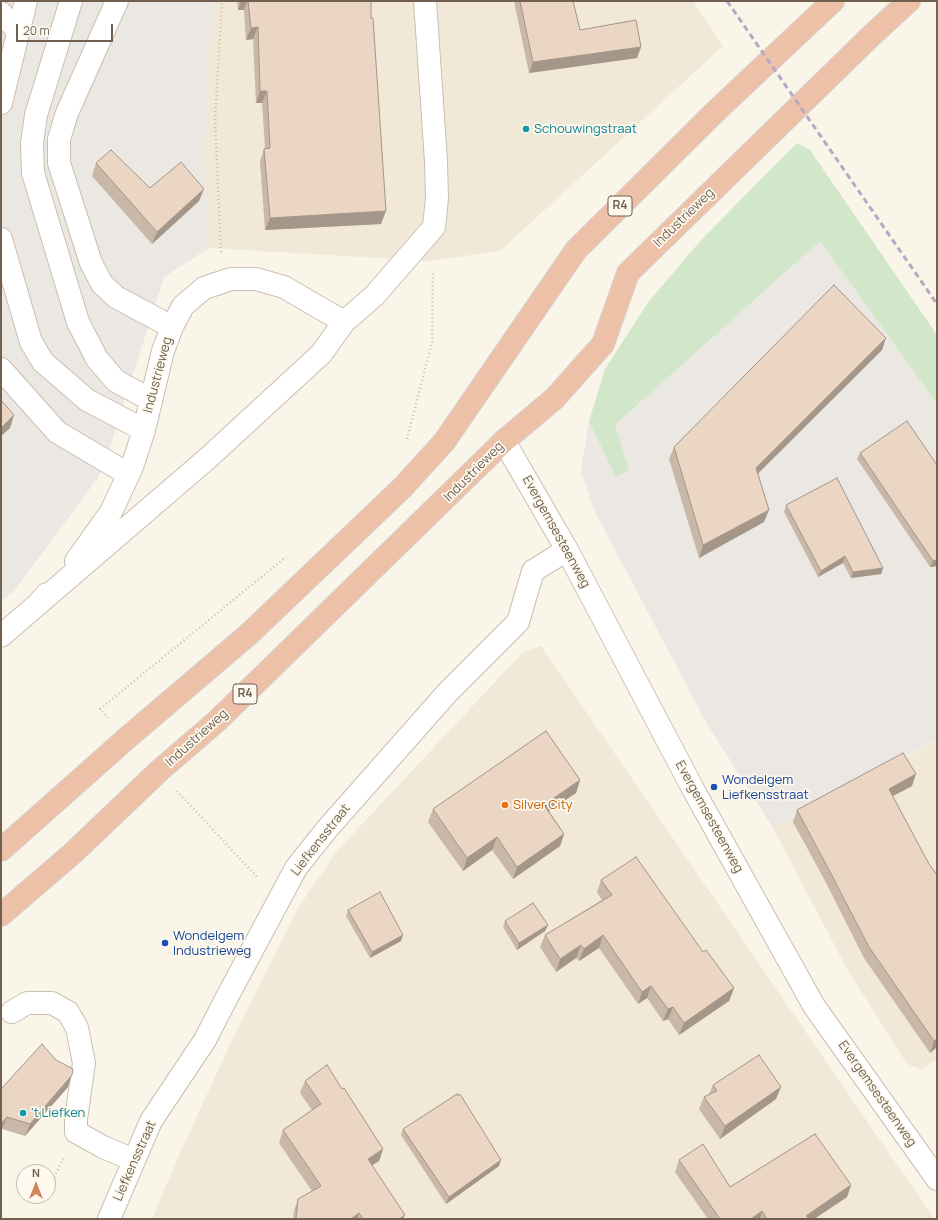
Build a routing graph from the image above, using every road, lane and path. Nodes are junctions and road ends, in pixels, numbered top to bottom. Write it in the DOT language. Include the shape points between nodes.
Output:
graph roads {
  1 [pos="26,1"];
  2 [pos="71,1"];
  3 [pos="117,1"];
  4 [pos="222,1"];
  5 [pos="425,1"];
  6 [pos="833,1"];
  7 [pos="909,1"];
  8 [pos="1,13"];
  9 [pos="12,37"];
  10 [pos="4,71"];
  11 [pos="1,101"];
  12 [pos="1,239"];
  13 [pos="222,282"];
  14 [pos="344,322"];
  15 [pos="172,327"];
  16 [pos="1,369"];
  17 [pos="151,400"];
  18 [pos="144,430"];
  19 [pos="504,441"];
  20 [pos="128,474"];
  21 [pos="567,550"];
  22 [pos="37,605"];
  23 [pos="1,636"];
  24 [pos="1,850"];
  25 [pos="1,915"];
  26 [pos="12,1012"];
  27 [pos="76,1132"];
  28 [pos="134,1160"];
  29 [pos="56,1174"];
  30 [pos="937,1179"];
  31 [pos="109,1219"];
  1 -- 9 [label="street"];
  2 -- 17 [label="street" via="36,115 32,143 33,173 78,322 97,359 116,381"];
  3 -- 15 [label="street" via="67,112 59,139 59,163 91,263 102,284 116,297"];
  4 -- 13 [label="path" via="215,121"];
  5 -- 14 [label="street" via="436,161 437,198 434,228 374,296"];
  6 -- 24 [label="highway, R4" via="716,111 576,250 444,442 402,488 249,634"];
  7 -- 19 [label="highway, Industrieweg / R4" via="628,273 603,344 555,398"];
  8 -- 9 [label="street"];
  9 -- 10 [label="street"];
  10 -- 11 [label="street"];
  12 -- 18 [label="street" via="31,342 43,362 87,400"];
  13 -- 14 [label="street, Industrieweg" via="231,279 256,279 284,287"];
  13 -- 15 [label="street, Industrieweg" via="204,288 184,306"];
  14 -- 22 [label="street, Industrieweg" via="321,354 208,458"];
  15 -- 17 [label="street, Industrieweg" via="163,350"];
  16 -- 20 [label="street" via="57,432"];
  17 -- 18 [label="street, Industrieweg"];
  18 -- 20 [label="street, Industrieweg"];
  19 -- 21 [label="street, Evergemsesteenweg"];
  19 -- 25 [label="highway, Industrieweg / R4" via="217,721"];
  20 -- 22 [label="street, Industrieweg" via="111,512 78,558"];
  21 -- 28 [label="street, Liefkensstraat" via="533,571 518,622 448,692 327,829 296,868 206,1040 151,1121"];
  21 -- 30 [label="street, Evergemsesteenweg" via="693,789 814,1006"];
  22 -- 23 [label="street, Industrieweg"];
  26 -- 27 [label="street" via="27,1003 52,1003 68,1012 77,1028 84,1063"];
  27 -- 28 [label="street"];
  27 -- 29 [label="path"];
  28 -- 31 [label="street, Liefkensstraat"];
}
